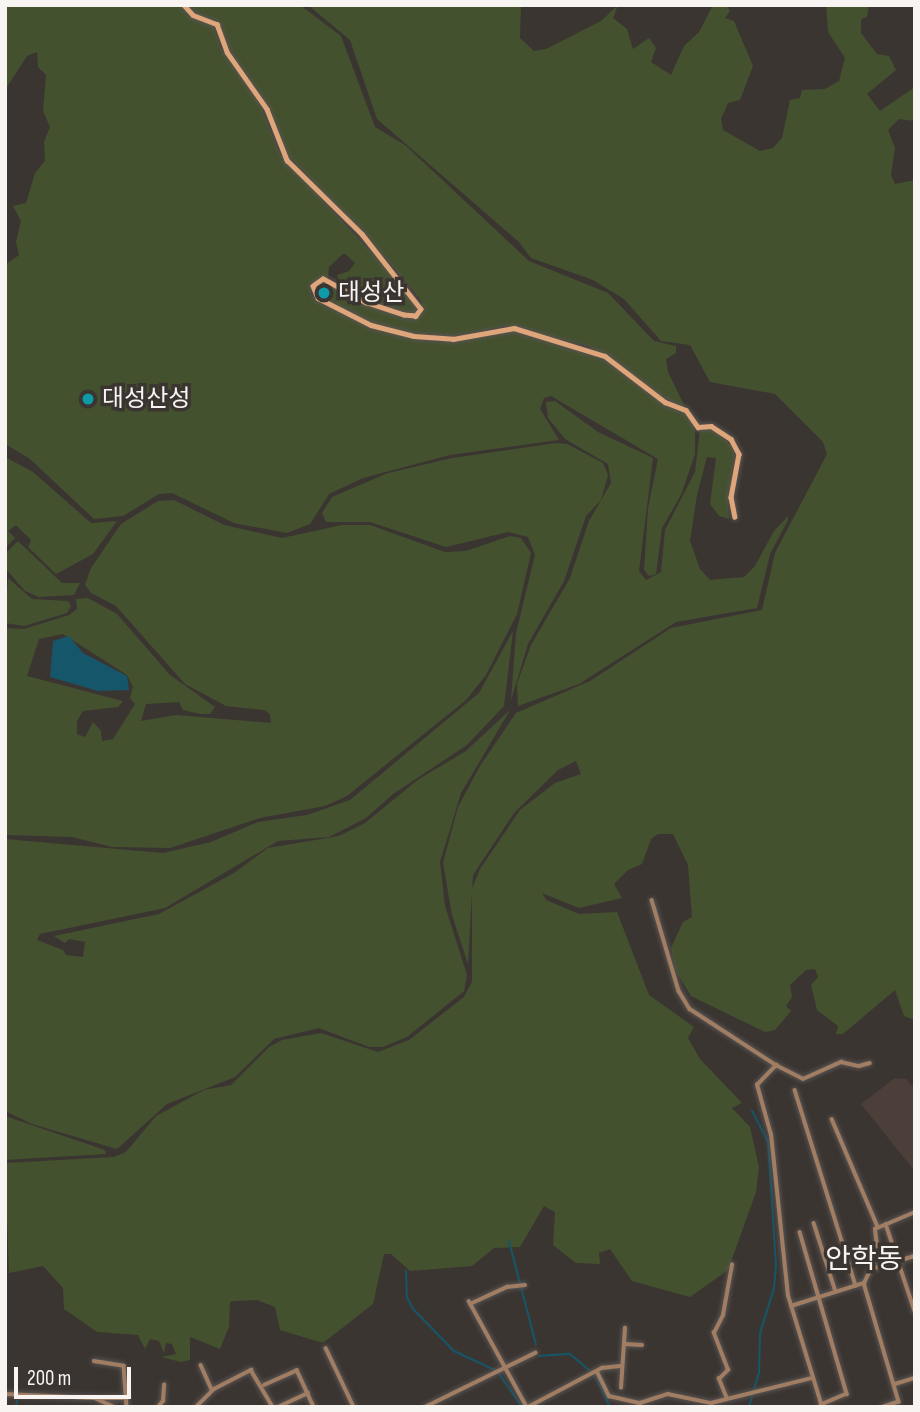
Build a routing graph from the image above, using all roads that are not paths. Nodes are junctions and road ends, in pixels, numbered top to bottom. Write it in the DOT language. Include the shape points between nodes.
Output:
graph roads {
  1 [pos="184,5"];
  2 [pos="735,517"];
  3 [pos="652,900"];
  4 [pos="870,1063"];
  5 [pos="776,1065"];
  6 [pos="795,1090"];
  7 [pos="832,1119"];
  8 [pos="915,1212"];
  9 [pos="814,1223"];
  10 [pos="886,1224"];
  11 [pos="878,1227"];
  12 [pos="800,1233"];
  13 [pos="915,1256"];
  14 [pos="899,1261"];
  15 [pos="732,1265"];
  16 [pos="871,1269"];
  17 [pos="864,1283"];
  18 [pos="525,1285"];
  19 [pos="856,1286"];
  20 [pos="836,1292"];
  21 [pos="817,1298"];
  22 [pos="791,1307"];
  23 [pos="915,1311"];
  24 [pos="625,1328"];
  25 [pos="624,1344"];
  26 [pos="642,1345"];
  27 [pos="326,1348"];
  28 [pos="535,1353"];
  29 [pos="94,1361"];
  30 [pos="201,1365"];
  31 [pos="622,1366"];
  32 [pos="505,1370"];
  33 [pos="597,1371"];
  34 [pos="812,1378"];
  35 [pos="915,1378"];
  36 [pos="895,1384"];
  37 [pos="164,1385"];
  38 [pos="264,1385"];
  39 [pos="621,1388"];
  40 [pos="212,1390"];
  41 [pos="308,1393"];
  42 [pos="5,1394"];
  43 [pos="95,1398"];
  44 [pos="127,1398"];
  45 [pos="727,1399"];
  46 [pos="821,1406"];
  47 [pos="114,1407"];
  48 [pos="127,1407"];
  49 [pos="158,1407"];
  50 [pos="196,1407"];
  51 [pos="276,1407"];
  52 [pos="314,1407"];
  53 [pos="354,1407"];
  54 [pos="425,1407"];
  55 [pos="527,1407"];
  56 [pos="884,1407"];
  1 -- 2 [label="street" via="193,15 217,24 227,52 267,110 287,160 362,234 421,309 416,316 404,315 366,303 323,279 313,286 318,298 371,325 414,336 453,339 514,328 605,356 665,402 686,410 698,427 711,426 732,439 739,454 731,497"];
  3 -- 5 [label="street" via="679,991 690,1009"];
  4 -- 5 [label="street" via="841,1062 803,1079"];
  5 -- 22 [label="street" via="757,1090 771,1135"];
  6 -- 19 [label="street"];
  7 -- 11 [label="street"];
  8 -- 10 [label="street"];
  9 -- 20 [label="street"];
  10 -- 11 [label="street"];
  10 -- 14 [label="street"];
  11 -- 16 [label="street" via="878,1254"];
  12 -- 21 [label="street"];
  13 -- 14 [label="street"];
  14 -- 16 [label="street"];
  14 -- 23 [label="street"];
  15 -- 45 [label="street" via="723,1315 714,1333 727,1368 719,1379"];
  16 -- 17 [label="street"];
  17 -- 19 [label="street"];
  17 -- 36 [label="street"];
  18 -- 32 [label="street" via="506,1287 470,1303"];
  19 -- 20 [label="street"];
  20 -- 21 [label="street"];
  21 -- 22 [label="street"];
  21 -- 46 [label="street" via="847,1394"];
  22 -- 34 [label="street"];
  24 -- 25 [label="street"];
  25 -- 26 [label="street"];
  25 -- 31 [label="street"];
  27 -- 53 [label="street"];
  28 -- 32 [label="street"];
  29 -- 44 [label="street" via="124,1366"];
  30 -- 40 [label="street"];
  31 -- 33 [label="street"];
  31 -- 39 [label="street"];
  32 -- 54 [label="street"];
  32 -- 55 [label="street"];
  33 -- 45 [label="street" via="603,1388 616,1400 640,1403 668,1394 711,1403"];
  33 -- 55 [label="street"];
  34 -- 45 [label="street"];
  34 -- 46 [label="street"];
  35 -- 36 [label="street"];
  36 -- 56 [label="street" via="900,1402"];
  37 -- 49 [label="street"];
  38 -- 40 [label="street" via="251,1370"];
  38 -- 41 [label="street" via="298,1370"];
  38 -- 51 [label="street"];
  40 -- 50 [label="street"];
  41 -- 51 [label="street"];
  41 -- 52 [label="street"];
  42 -- 43 [label="street"];
  43 -- 44 [label="street"];
  43 -- 47 [label="street"];
  44 -- 48 [label="street"];
}
